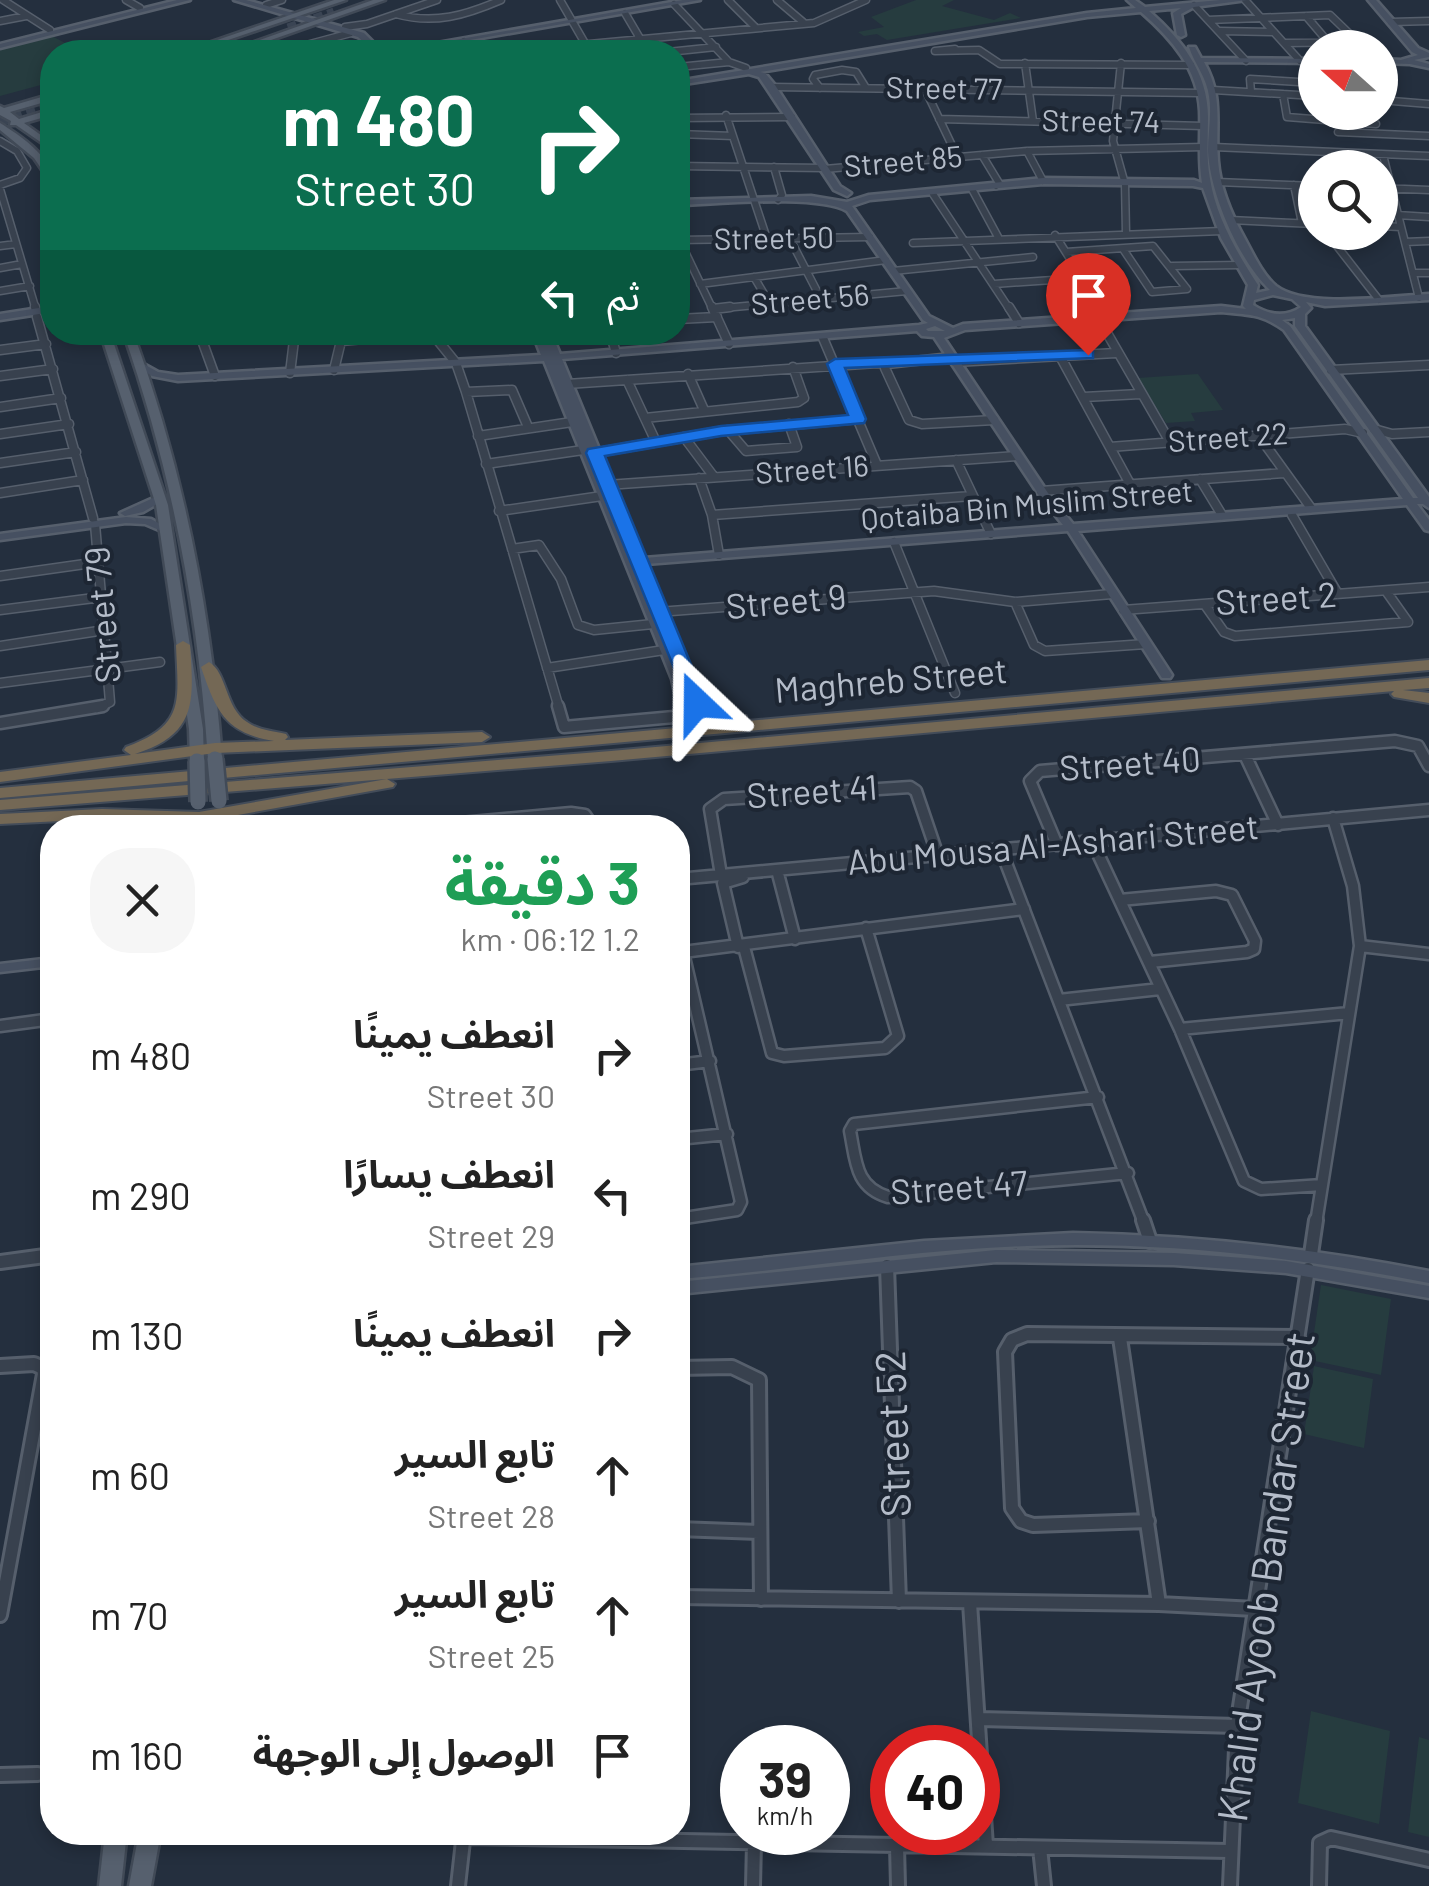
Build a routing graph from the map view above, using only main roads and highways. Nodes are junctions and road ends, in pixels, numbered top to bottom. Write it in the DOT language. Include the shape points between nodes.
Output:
graph roads {
  1 [pos="342,0"];
  2 [pos="354,0"];
  3 [pos="369,0"];
  4 [pos="381,0"];
  5 [pos="280,5"];
  6 [pos="266,8"];
  7 [pos="340,23"];
  8 [pos="265,26"];
  9 [pos="290,28"];
  10 [pos="222,40"];
  11 [pos="246,40"];
  12 [pos="254,40"];
  13 [pos="260,40"];
  14 [pos="40,106"];
  15 [pos="1,108"];
  16 [pos="40,110"];
  17 [pos="18,121"];
  18 [pos="0,126"];
  19 [pos="40,133"];
  20 [pos="39,137"];
  21 [pos="0,140"];
  22 [pos="26,145"];
  23 [pos="40,158"];
  24 [pos="109,345"];
  25 [pos="133,345"];
  26 [pos="183,645"];
  27 [pos="1429,663"];
  28 [pos="209,666"];
  29 [pos="1429,684"];
  30 [pos="1429,698"];
  31 [pos="1233,700"];
  32 [pos="690,705"];
  33 [pos="807,718"];
  34 [pos="688,730"];
  35 [pos="386,741"];
  36 [pos="206,755"];
  37 [pos="610,756"];
  38 [pos="66,768"];
  39 [pos="0,778"];
  40 [pos="360,789"];
  41 [pos="0,792"];
  42 [pos="0,805"];
  43 [pos="220,814"];
  44 [pos="199,815"];
  45 [pos="263,815"];
  46 [pos="40,817"];
  47 [pos="0,819"];
  48 [pos="115,1845"];
  49 [pos="148,1845"];
  50 [pos="110,1886"];
  51 [pos="140,1886"];
  1 -- 7 [label="main road"];
  2 -- 7 [label="main road"];
  3 -- 7 [label="main road"];
  4 -- 7 [label="main road"];
  5 -- 7 [label="main road"];
  6 -- 8 [label="main road" via="273,19"];
  7 -- 8 [label="main road" via="295,17"];
  7 -- 9 [label="main road"];
  7 -- 9 [label="main road"];
  8 -- 10 [label="main road"];
  9 -- 11 [label="main road"];
  9 -- 12 [label="main road"];
  9 -- 13 [label="main road"];
  14 -- 15 [label="main road"];
  15 -- 17 [label="main road"];
  16 -- 17 [label="main road"];
  17 -- 18 [label="main road"];
  17 -- 20 [label="main road"];
  18 -- 22 [label="main road"];
  19 -- 20 [label="main road"];
  21 -- 22 [label="main road"];
  22 -- 23 [label="main road"];
  24 -- 26 [label="main road" via="160,498"];
  25 -- 28 [label="main road" via="168,461"];
  26 -- 36 [label="main road"];
  26 -- 38 [label="highway" via="180,721 145,746"];
  27 -- 33 [label="highway, Maghreb Street"];
  28 -- 35 [label="highway" via="230,720 252,732"];
  28 -- 36 [label="main road"];
  29 -- 31 [label="highway, Maghreb Street"];
  30 -- 31 [label="highway"];
  31 -- 37 [label="highway, Maghreb Street"];
  32 -- 33 [label="highway" via="724,717"];
  33 -- 34 [label="highway, Maghreb Street"];
  34 -- 35 [label="highway"];
  34 -- 41 [label="highway, Maghreb Street"];
  35 -- 36 [label="highway"];
  36 -- 38 [label="highway"];
  36 -- 43 [label="main road, bridge"];
  36 -- 44 [label="main road, bridge"];
  37 -- 40 [label="highway"];
  37 -- 42 [label="highway, Maghreb Street"];
  38 -- 39 [label="highway"];
  40 -- 43 [label="highway"];
  40 -- 45 [label="highway"];
  46 -- 47 [label="highway"];
  48 -- 50 [label="main road"];
  49 -- 51 [label="main road"];
}
